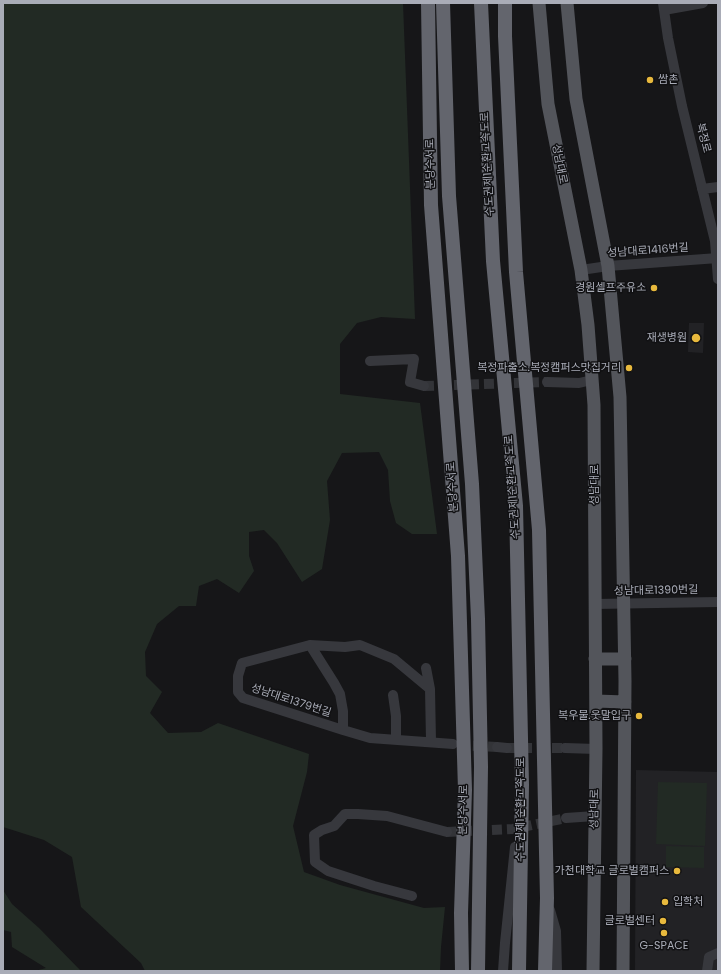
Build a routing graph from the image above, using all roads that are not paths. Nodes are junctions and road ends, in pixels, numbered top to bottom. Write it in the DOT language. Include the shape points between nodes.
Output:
graph roads {
  1 [pos="428,3"];
  2 [pos="443,3"];
  3 [pos="481,3"];
  4 [pos="505,3"];
  5 [pos="539,3"];
  6 [pos="567,3"];
  7 [pos="702,3"];
  8 [pos="664,6"];
  9 [pos="718,187"];
  10 [pos="702,189"];
  11 [pos="718,258"];
  12 [pos="608,266"];
  13 [pos="581,270"];
  14 [pos="718,279"];
  15 [pos="370,361"];
  16 [pos="592,380"];
  17 [pos="547,382"];
  18 [pos="424,386"];
  19 [pos="718,602"];
  20 [pos="595,604"];
  21 [pos="624,604"];
  22 [pos="310,646"];
  23 [pos="595,659"];
  24 [pos="625,659"];
  25 [pos="426,668"];
  26 [pos="430,689"];
  27 [pos="393,695"];
  28 [pos="596,701"];
  29 [pos="625,702"];
  30 [pos="343,730"];
  31 [pos="396,739"];
  32 [pos="431,741"];
  33 [pos="453,744"];
  34 [pos="565,748"];
  35 [pos="596,749"];
  36 [pos="522,785"];
  37 [pos="595,816"];
  38 [pos="566,818"];
  39 [pos="447,832"];
  40 [pos="412,896"];
  41 [pos="547,898"];
  42 [pos="718,953"];
  43 [pos="462,971"];
  44 [pos="478,971"];
  45 [pos="503,971"];
  46 [pos="519,971"];
  47 [pos="545,971"];
  48 [pos="557,971"];
  49 [pos="593,971"];
  50 [pos="623,971"];
  51 [pos="707,971"];
  1 -- 43 [label="highway, 분당수서로" via="432,205 458,564 466,790 461,913"];
  2 -- 44 [label="highway, 분당수서로" via="449,196 472,484 478,619 481,767"];
  3 -- 36 [label="highway, 수도권제1순환고속도로" via="493,262 516,506"];
  4 -- 41 [label="highway, 수도권제1순환고속도로" via="516,272 539,530"];
  5 -- 13 [label="main road, 성남대로" via="548,104"];
  6 -- 12 [label="main road" via="576,99"];
  7 -- 8 [label="street"];
  8 -- 10 [label="street, 복정로" via="669,45"];
  9 -- 10 [label="street"];
  10 -- 11 [label="street, 복정로"];
  11 -- 12 [label="street, 성남대로1416번길"];
  11 -- 14 [label="street, 복정로"];
  12 -- 13 [label="street, 성남대로1416번길"];
  12 -- 21 [label="main road" via="620,397"];
  13 -- 16 [label="main road, 성남대로"];
  15 -- 18 [label="street" via="414,359 410,382"];
  16 -- 17 [label="street"];
  16 -- 20 [label="main road, 성남대로"];
  19 -- 21 [label="street, 성남대로1390번길"];
  20 -- 21 [label="street, 성남대로1390번길"];
  20 -- 23 [label="main road, 성남대로"];
  21 -- 24 [label="main road"];
  22 -- 26 [label="street, 성남대로1379번길" via="360,645 394,659"];
  22 -- 30 [label="street, 성남대로1379번길" via="340,694 344,711"];
  22 -- 30 [label="street, 성남대로1379번길" via="242,663 238,676 238,692 242,698"];
  23 -- 24 [label="main road"];
  23 -- 28 [label="main road, 성남대로"];
  24 -- 29 [label="main road"];
  25 -- 26 [label="street"];
  26 -- 32 [label="street"];
  27 -- 31 [label="street"];
  28 -- 29 [label="main road"];
  28 -- 35 [label="main road, 성남대로"];
  29 -- 50 [label="main road"];
  30 -- 31 [label="street, 성남대로1379번길" via="370,738"];
  31 -- 32 [label="street, 성남대로1379번길"];
  32 -- 33 [label="street, 성남대로1379번길"];
  34 -- 35 [label="street"];
  35 -- 37 [label="main road, 성남대로"];
  36 -- 45 [label="street"];
  36 -- 46 [label="highway, 수도권제1순환고속도로"];
  37 -- 38 [label="street"];
  37 -- 49 [label="main road, 성남대로"];
  39 -- 40 [label="street" via="387,816 345,814 334,826 314,835 315,862 328,871"];
  41 -- 47 [label="highway, 수도권제1순환고속도로"];
  41 -- 48 [label="street" via="556,931"];
  42 -- 51 [label="street" via="709,957"];
}
